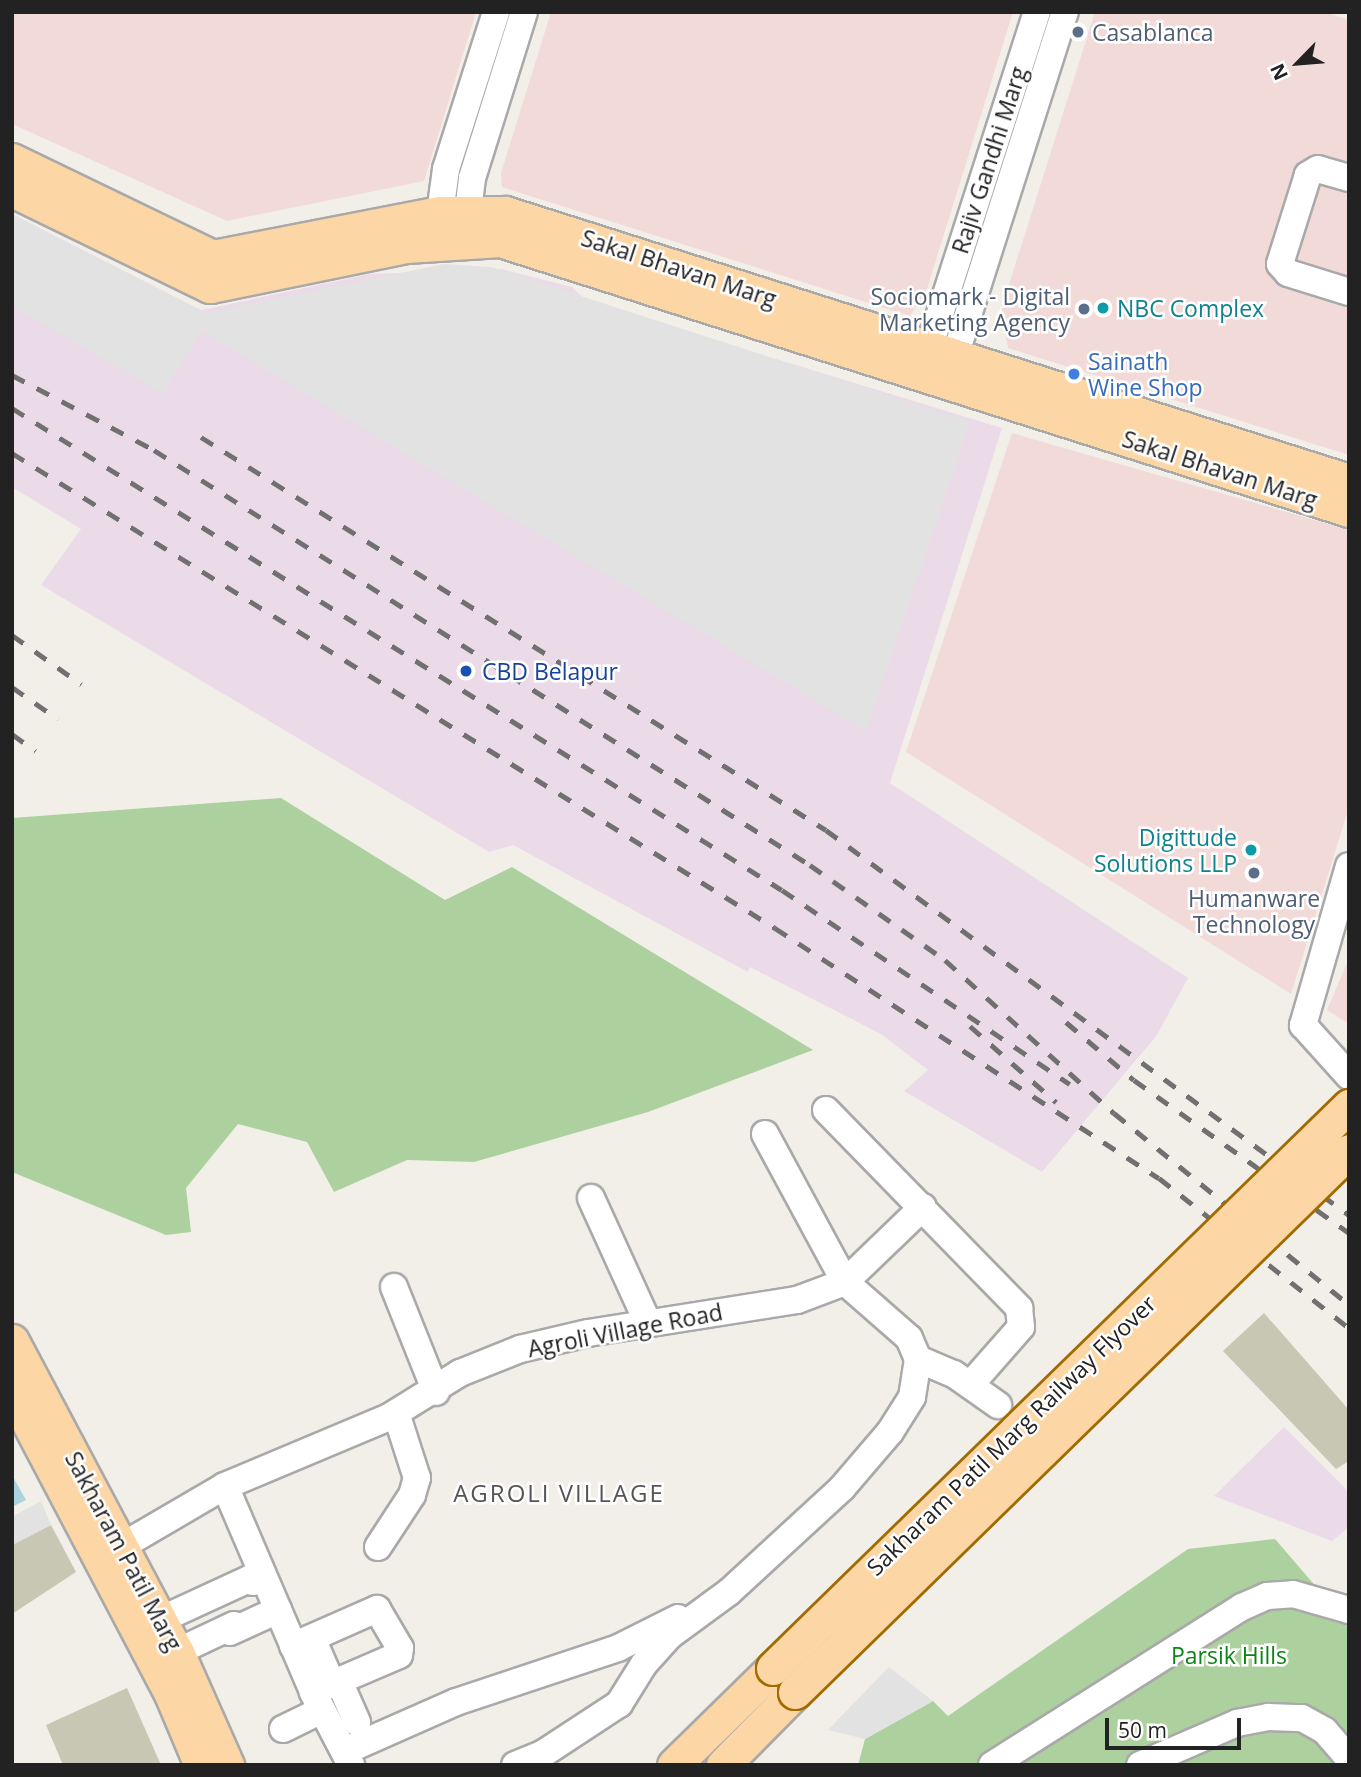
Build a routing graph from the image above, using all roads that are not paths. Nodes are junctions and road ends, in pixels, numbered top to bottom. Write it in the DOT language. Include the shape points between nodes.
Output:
graph roads {
  1 [pos="496,12"];
  2 [pos="524,12"];
  3 [pos="1037,12"];
  4 [pos="1065,12"];
  5 [pos="1020,65"];
  6 [pos="1045,73"];
  7 [pos="12,160"];
  8 [pos="1349,178"];
  9 [pos="12,190"];
  10 [pos="455,221"];
  11 [pos="1349,292"];
  12 [pos="939,360"];
  13 [pos="1349,481"];
  14 [pos="1349,510"];
  15 [pos="1349,866"];
  16 [pos="1342,915"];
  17 [pos="1349,1076"];
  18 [pos="1349,1106"];
  19 [pos="826,1110"];
  20 [pos="765,1134"];
  21 [pos="1349,1151"];
  22 [pos="591,1198"];
  23 [pos="923,1207"];
  24 [pos="845,1282"];
  25 [pos="394,1287"];
  26 [pos="648,1323"];
  27 [pos="12,1341"];
  28 [pos="918,1359"];
  29 [pos="970,1385"];
  30 [pos="12,1391"];
  31 [pos="436,1392"];
  32 [pos="998,1405"];
  33 [pos="397,1413"];
  34 [pos="225,1486"];
  35 [pos="379,1547"];
  36 [pos="111,1553"];
  37 [pos="253,1582"];
  38 [pos="729,1592"];
  39 [pos="1349,1609"];
  40 [pos="278,1610"];
  41 [pos="160,1620"];
  42 [pos="303,1642"];
  43 [pos="177,1652"];
  44 [pos="327,1692"];
  45 [pos="357,1723"];
  46 [pos="283,1729"];
  47 [pos="348,1758"];
  48 [pos="1349,1759"];
  49 [pos="201,1765"];
  50 [pos="227,1765"];
  51 [pos="515,1765"];
  52 [pos="674,1765"];
  53 [pos="723,1765"];
  54 [pos="992,1765"];
  55 [pos="1140,1765"];
  1 -- 10 [label="street" via="446,169"];
  2 -- 10 [label="street"];
  3 -- 5 [label="street, Rajiv Gandhi Marg"];
  4 -- 6 [label="street, Rajiv Gandhi Marg"];
  5 -- 6 [label="street"];
  5 -- 12 [label="street, Rajiv Gandhi Marg"];
  6 -- 12 [label="street, Rajiv Gandhi Marg"];
  7 -- 10 [label="main road, Sakal Bhavan Marg" via="214,257"];
  8 -- 11 [label="street" via="1318,169 1308,175 1280,264 1287,273"];
  9 -- 10 [label="main road, Sakal Bhavan Marg" via="210,286"];
  10 -- 12 [label="main road, Sakal Bhavan Marg" via="500,240"];
  12 -- 13 [label="main road, Sakal Bhavan Marg"];
  12 -- 14 [label="main road, Sakal Bhavan Marg"];
  15 -- 16 [label="street"];
  16 -- 17 [label="street" via="1303,1025"];
  18 -- 52 [label="main road, Sakharam Patil Marg Railway Flyover, bridge"];
  19 -- 23 [label="street"];
  20 -- 24 [label="street"];
  21 -- 53 [label="main road, Sakharam Patil Marg Railway Flyover, bridge"];
  22 -- 26 [label="street"];
  23 -- 24 [label="street"];
  23 -- 29 [label="street" via="1019,1308 1023,1318"];
  24 -- 26 [label="street, Agroli Village Road" via="797,1300"];
  24 -- 28 [label="street" via="909,1338"];
  25 -- 31 [label="street"];
  26 -- 31 [label="street, Agroli Village Road" via="520,1349 460,1373"];
  27 -- 36 [label="main road, Sakharam Patil Marg"];
  28 -- 29 [label="street"];
  28 -- 38 [label="street" via="912,1397 890,1432 842,1488"];
  29 -- 32 [label="street"];
  30 -- 36 [label="main road, Sakharam Patil Marg"];
  31 -- 33 [label="street, Agroli Village Road"];
  33 -- 34 [label="street, Agroli Village Road"];
  33 -- 35 [label="street" via="417,1478 412,1495"];
  34 -- 36 [label="street, Agroli Village Road"];
  34 -- 40 [label="street"];
  36 -- 41 [label="main road, Sakharam Patil Marg"];
  36 -- 49 [label="main road, Sakharam Patil Marg"];
  37 -- 41 [label="street" via="248,1579"];
  38 -- 47 [label="street" via="618,1647 456,1702"];
  38 -- 51 [label="street" via="669,1636 644,1664 619,1704 544,1753"];
  39 -- 54 [label="street" via="1293,1594 1267,1596 1242,1607"];
  40 -- 42 [label="street"];
  40 -- 43 [label="street"];
  41 -- 43 [label="main road, Sakharam Patil Marg"];
  42 -- 44 [label="street"];
  42 -- 44 [label="street" via="377,1609 383,1612 400,1648 399,1656"];
  43 -- 50 [label="main road, Sakharam Patil Marg"];
  44 -- 45 [label="street"];
  44 -- 46 [label="street"];
  44 -- 47 [label="street"];
  48 -- 55 [label="street" via="1325,1731 1302,1718 1268,1717 1237,1723"];
}
